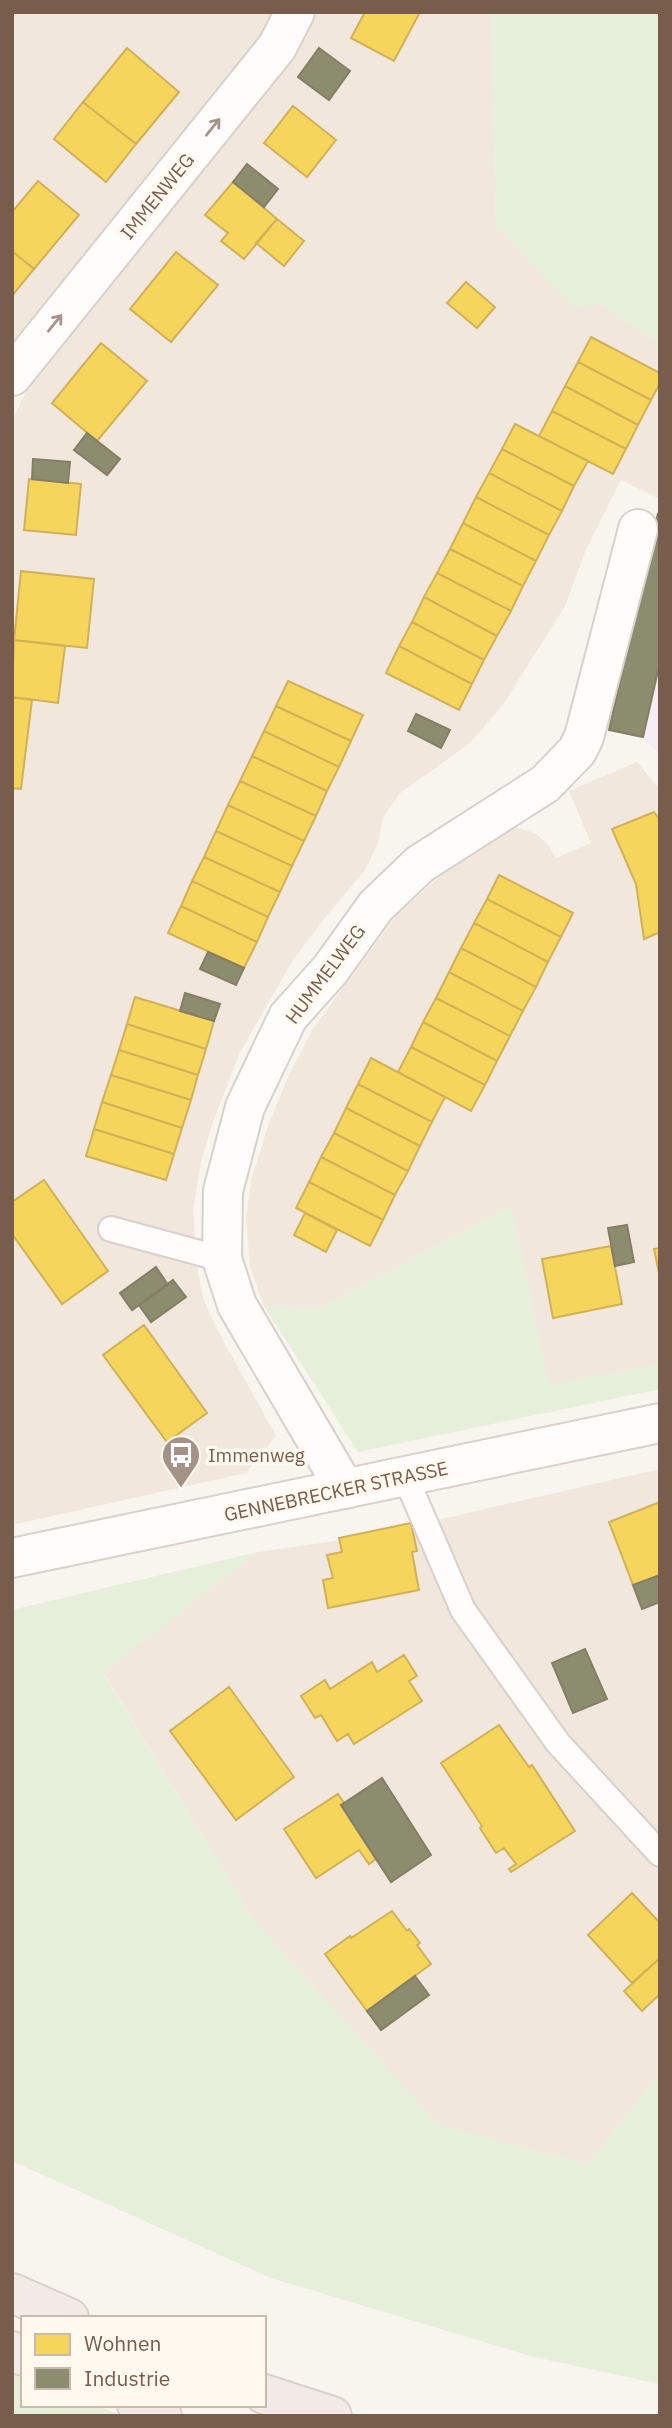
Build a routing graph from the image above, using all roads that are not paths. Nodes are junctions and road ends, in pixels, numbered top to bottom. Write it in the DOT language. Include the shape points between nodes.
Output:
graph roads {
  1 [pos="295,12"];
  2 [pos="12,376"];
  3 [pos="638,529"];
  4 [pos="111,1229"];
  5 [pos="222,1259"];
  6 [pos="660,1423"];
  7 [pos="405,1476"];
  8 [pos="345,1489"];
  9 [pos="12,1558"];
  10 [pos="660,1854"];
  11 [pos="12,2293"];
  12 [pos="64,2316"];
  13 [pos="266,2395"];
  14 [pos="142,2407"];
  15 [pos="162,2416"];
  16 [pos="331,2416"];
  2 -- 1 [label="street, IMMENWEG, one-way" via="277,47"];
  3 -- 5 [label="street, HUMMELWEG" via="577,751 545,784 420,864 376,906 330,970 288,1017 245,1107 223,1191"];
  4 -- 5 [label="lane"];
  5 -- 8 [label="street, HUMMELWEG" via="237,1305"];
  6 -- 7 [label="street, GENNEBRECKER STRASSE"];
  7 -- 8 [label="street, GENNEBRECKER STRASSE"];
  7 -- 10 [label="lane" via="463,1610 558,1743"];
  8 -- 9 [label="street, GENNEBRECKER STRASSE"];
  11 -- 12 [label="highway"];
  13 -- 16 [label="highway"];
  14 -- 15 [label="highway"];
}
